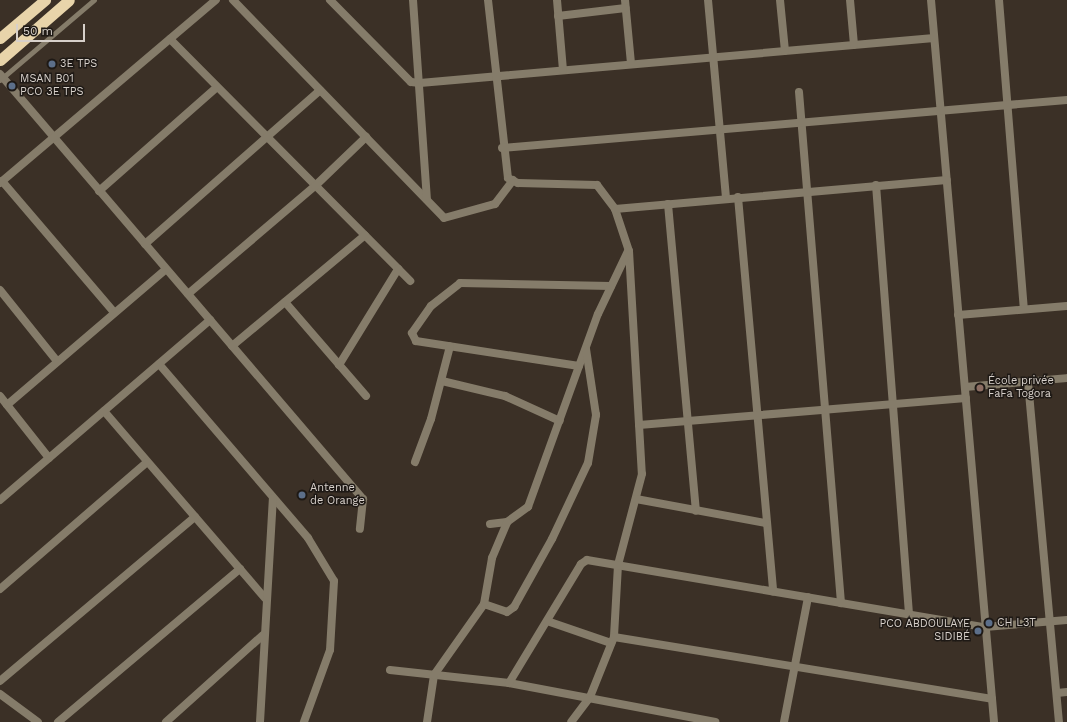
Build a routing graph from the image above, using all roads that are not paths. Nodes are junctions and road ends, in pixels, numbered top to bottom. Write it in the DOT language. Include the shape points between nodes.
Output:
graph roads {
  1 [pos="45,0"];
  2 [pos="69,0"];
  3 [pos="94,0"];
  4 [pos="216,0"];
  5 [pos="233,0"];
  6 [pos="330,0"];
  7 [pos="413,0"];
  8 [pos="488,0"];
  9 [pos="557,0"];
  10 [pos="708,0"];
  11 [pos="780,0"];
  12 [pos="850,0"];
  13 [pos="931,0"];
  14 [pos="999,0"];
  15 [pos="626,4"];
  16 [pos="558,16"];
  17 [pos="0,38"];
  18 [pos="934,38"];
  19 [pos="170,39"];
  20 [pos="854,45"];
  21 [pos="785,51"];
  22 [pos="713,57"];
  23 [pos="0,60"];
  24 [pos="631,64"];
  25 [pos="563,70"];
  26 [pos="494,76"];
  27 [pos="1,78"];
  28 [pos="420,83"];
  29 [pos="217,87"];
  30 [pos="320,90"];
  31 [pos="799,92"];
  32 [pos="1067,100"];
  33 [pos="1007,105"];
  34 [pos="941,111"];
  35 [pos="802,123"];
  36 [pos="720,130"];
  37 [pos="267,137"];
  38 [pos="366,137"];
  39 [pos="54,138"];
  40 [pos="502,148"];
  41 [pos="513,180"];
  42 [pos="947,180"];
  43 [pos="1,182"];
  44 [pos="876,185"];
  45 [pos="315,186"];
  46 [pos="99,191"];
  47 [pos="808,191"];
  48 [pos="738,197"];
  49 [pos="726,198"];
  50 [pos="427,200"];
  51 [pos="668,204"];
  52 [pos="615,209"];
  53 [pos="365,235"];
  54 [pos="145,244"];
  55 [pos="629,251"];
  56 [pos="166,269"];
  57 [pos="398,269"];
  58 [pos="410,281"];
  59 [pos="612,286"];
  60 [pos="0,290"];
  61 [pos="188,294"];
  62 [pos="285,302"];
  63 [pos="1067,306"];
  64 [pos="1024,309"];
  65 [pos="114,312"];
  66 [pos="958,315"];
  67 [pos="210,320"];
  68 [pos="232,346"];
  69 [pos="450,346"];
  70 [pos="586,348"];
  71 [pos="56,360"];
  72 [pos="159,364"];
  73 [pos="339,365"];
  74 [pos="579,366"];
  75 [pos="1067,378"];
  76 [pos="442,381"];
  77 [pos="1028,382"];
  78 [pos="964,387"];
  79 [pos="0,396"];
  80 [pos="366,396"];
  81 [pos="966,398"];
  82 [pos="893,404"];
  83 [pos="7,405"];
  84 [pos="826,410"];
  85 [pos="104,411"];
  86 [pos="757,415"];
  87 [pos="560,420"];
  88 [pos="688,421"];
  89 [pos="640,425"];
  90 [pos="49,458"];
  91 [pos="147,462"];
  92 [pos="415,462"];
  93 [pos="273,498"];
  94 [pos="0,499"];
  95 [pos="636,499"];
  96 [pos="696,511"];
  97 [pos="195,517"];
  98 [pos="507,522"];
  99 [pos="766,523"];
  100 [pos="490,524"];
  101 [pos="360,529"];
  102 [pos="618,565"];
  103 [pos="240,569"];
  104 [pos="0,589"];
  105 [pos="773,591"];
  106 [pos="808,597"];
  107 [pos="265,598"];
  108 [pos="841,603"];
  109 [pos="484,604"];
  110 [pos="909,614"];
  111 [pos="1067,620"];
  112 [pos="547,621"];
  113 [pos="1052,621"];
  114 [pos="985,627"];
  115 [pos="263,635"];
  116 [pos="612,640"];
  117 [pos="795,667"];
  118 [pos="390,670"];
  119 [pos="434,675"];
  120 [pos="0,681"];
  121 [pos="508,683"];
  122 [pos="1067,692"];
  123 [pos="1057,693"];
  124 [pos="0,694"];
  125 [pos="590,697"];
  126 [pos="992,699"];
  127 [pos="38,722"];
  128 [pos="58,722"];
  129 [pos="166,722"];
  130 [pos="260,722"];
  131 [pos="304,722"];
  132 [pos="427,722"];
  133 [pos="571,722"];
  134 [pos="715,722"];
  135 [pos="784,722"];
  136 [pos="994,722"];
  137 [pos="1059,722"];
  1 -- 17 [label="highway"];
  2 -- 23 [label="highway"];
  3 -- 27 [label="lane"];
  4 -- 19 [label="street"];
  5 -- 30 [label="street"];
  6 -- 28 [label="street" via="411,82"];
  7 -- 28 [label="street"];
  8 -- 26 [label="street"];
  9 -- 16 [label="street"];
  10 -- 22 [label="street"];
  11 -- 21 [label="street"];
  12 -- 20 [label="street"];
  13 -- 18 [label="street"];
  14 -- 33 [label="street"];
  15 -- 16 [label="street"];
  15 -- 24 [label="street"];
  16 -- 25 [label="street"];
  18 -- 20 [label="street"];
  18 -- 34 [label="street"];
  19 -- 29 [label="street"];
  19 -- 39 [label="street"];
  20 -- 21 [label="street"];
  21 -- 22 [label="street"];
  22 -- 24 [label="street"];
  22 -- 36 [label="street"];
  24 -- 25 [label="street"];
  25 -- 26 [label="street"];
  26 -- 28 [label="street"];
  26 -- 40 [label="street"];
  27 -- 39 [label="street"];
  28 -- 50 [label="street"];
  29 -- 37 [label="street"];
  29 -- 46 [label="street"];
  30 -- 37 [label="street"];
  30 -- 38 [label="street"];
  31 -- 35 [label="street"];
  32 -- 33 [label="street"];
  33 -- 34 [label="street"];
  33 -- 64 [label="street"];
  34 -- 35 [label="street"];
  34 -- 42 [label="street"];
  35 -- 36 [label="street"];
  35 -- 47 [label="street"];
  36 -- 40 [label="street"];
  36 -- 49 [label="street"];
  37 -- 45 [label="street"];
  37 -- 54 [label="street"];
  38 -- 45 [label="street"];
  38 -- 50 [label="street"];
  39 -- 43 [label="street"];
  39 -- 46 [label="street"];
  40 -- 41 [label="street" via="508,178"];
  41 -- 50 [label="street" via="495,204 444,218"];
  41 -- 52 [label="street" via="597,185"];
  42 -- 44 [label="street"];
  42 -- 66 [label="street"];
  43 -- 65 [label="street"];
  44 -- 47 [label="street"];
  44 -- 82 [label="street"];
  45 -- 53 [label="street"];
  45 -- 61 [label="street"];
  46 -- 54 [label="street"];
  47 -- 48 [label="street"];
  47 -- 84 [label="street"];
  48 -- 49 [label="street"];
  48 -- 86 [label="street"];
  49 -- 51 [label="street"];
  51 -- 52 [label="street"];
  51 -- 88 [label="street"];
  52 -- 55 [label="street"];
  53 -- 57 [label="street"];
  53 -- 62 [label="street"];
  54 -- 56 [label="street"];
  55 -- 59 [label="street"];
  55 -- 89 [label="street"];
  56 -- 61 [label="street"];
  56 -- 65 [label="street"];
  57 -- 58 [label="street"];
  57 -- 73 [label="street"];
  59 -- 69 [label="street" via="460,283 431,306 412,333 416,341"];
  59 -- 70 [label="street"];
  60 -- 71 [label="street"];
  61 -- 67 [label="street"];
  62 -- 68 [label="street"];
  62 -- 73 [label="street"];
  63 -- 64 [label="street"];
  64 -- 66 [label="street"];
  65 -- 71 [label="street"];
  66 -- 78 [label="street"];
  67 -- 68 [label="street"];
  67 -- 72 [label="street"];
  68 -- 101 [label="street" via="364,499"];
  69 -- 74 [label="street"];
  69 -- 76 [label="street"];
  70 -- 74 [label="street"];
  70 -- 109 [label="street" via="596,415 588,463 552,540 514,607 507,612"];
  71 -- 83 [label="street"];
  72 -- 85 [label="street"];
  72 -- 93 [label="street"];
  73 -- 80 [label="street"];
  74 -- 87 [label="street"];
  75 -- 77 [label="street"];
  76 -- 87 [label="street" via="505,396"];
  76 -- 92 [label="street"];
  77 -- 78 [label="street"];
  77 -- 113 [label="street"];
  78 -- 81 [label="street"];
  79 -- 83 [label="street"];
  81 -- 82 [label="street"];
  81 -- 114 [label="street"];
  82 -- 84 [label="street"];
  82 -- 110 [label="street"];
  83 -- 90 [label="street"];
  84 -- 86 [label="street"];
  84 -- 108 [label="street"];
  85 -- 90 [label="street"];
  85 -- 91 [label="street"];
  86 -- 88 [label="street"];
  86 -- 99 [label="street"];
  87 -- 98 [label="street" via="528,507"];
  88 -- 89 [label="street"];
  88 -- 96 [label="street"];
  89 -- 95 [label="street" via="642,474"];
  90 -- 94 [label="street"];
  91 -- 97 [label="street"];
  91 -- 104 [label="street"];
  93 -- 107 [label="street"];
  93 -- 131 [label="street" via="308,538 334,581 330,650"];
  95 -- 96 [label="street"];
  95 -- 102 [label="street"];
  96 -- 99 [label="street"];
  97 -- 103 [label="street"];
  97 -- 120 [label="street"];
  98 -- 100 [label="street"];
  98 -- 109 [label="street" via="492,558"];
  99 -- 105 [label="street"];
  102 -- 105 [label="street"];
  102 -- 112 [label="street" via="583,562"];
  102 -- 116 [label="street"];
  103 -- 107 [label="street"];
  103 -- 128 [label="street"];
  105 -- 106 [label="street"];
  106 -- 108 [label="street"];
  106 -- 117 [label="street"];
  107 -- 115 [label="street"];
  108 -- 110 [label="street"];
  109 -- 119 [label="street"];
  110 -- 114 [label="street"];
  111 -- 113 [label="street"];
  112 -- 116 [label="street"];
  112 -- 121 [label="street"];
  113 -- 114 [label="street"];
  113 -- 123 [label="street"];
  114 -- 126 [label="street"];
  115 -- 129 [label="street"];
  115 -- 130 [label="street"];
  116 -- 117 [label="street"];
  116 -- 125 [label="street"];
  117 -- 126 [label="street"];
  117 -- 135 [label="street"];
  118 -- 119 [label="street"];
  119 -- 121 [label="street"];
  119 -- 132 [label="street"];
  121 -- 125 [label="street"];
  122 -- 123 [label="street"];
  123 -- 137 [label="street"];
  124 -- 127 [label="street"];
  125 -- 133 [label="street"];
  125 -- 134 [label="street"];
  126 -- 136 [label="street"];
}
